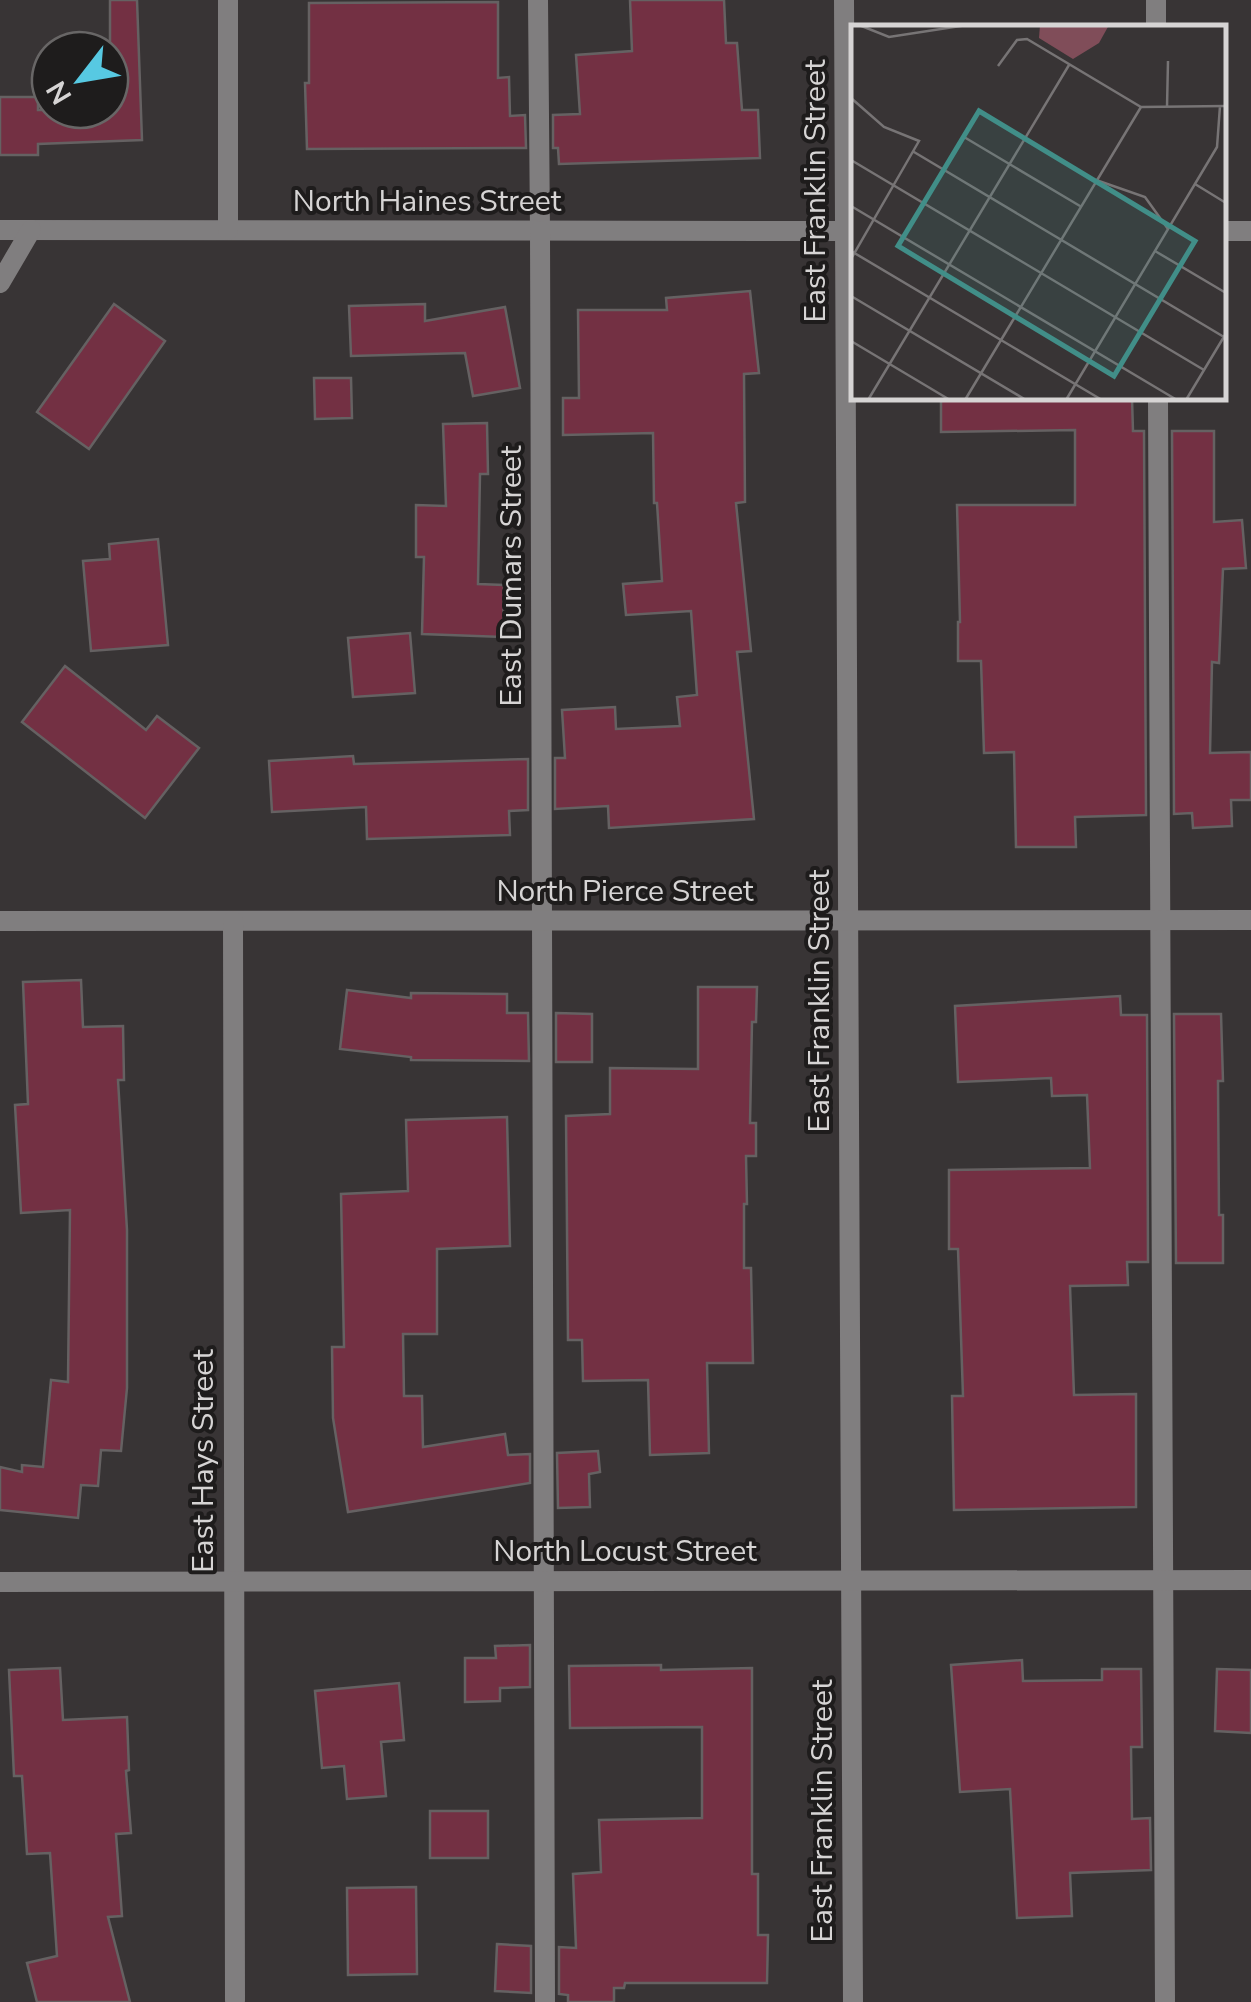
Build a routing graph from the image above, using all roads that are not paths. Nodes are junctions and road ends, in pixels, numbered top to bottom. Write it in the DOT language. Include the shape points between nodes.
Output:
graph roads {
  1 [pos="228,0"];
  2 [pos="538,0"];
  3 [pos="844,0"];
  4 [pos="0,230"];
  5 [pos="30,230"];
  6 [pos="228,230"];
  7 [pos="540,231"];
  8 [pos="849,231"];
  9 [pos="0,283"];
  10 [pos="1158,400"];
  11 [pos="848,920"];
  12 [pos="1160,920"];
  13 [pos="1251,920"];
  14 [pos="0,921"];
  15 [pos="542,921"];
  16 [pos="233,922"];
  17 [pos="1163,1580"];
  18 [pos="1251,1580"];
  19 [pos="851,1581"];
  20 [pos="0,1582"];
  21 [pos="234,1582"];
  22 [pos="544,1582"];
  23 [pos="235,2000"];
  24 [pos="545,2002"];
  25 [pos="853,2002"];
  26 [pos="1165,2002"];
  1 -- 6 [label="street"];
  2 -- 7 [label="street, East Dumars Street"];
  3 -- 8 [label="street, East Franklin Street"];
  4 -- 5 [label="street, North Haines Street"];
  5 -- 6 [label="street, North Haines Street"];
  5 -- 9 [label="street"];
  6 -- 7 [label="street, North Haines Street"];
  7 -- 8 [label="street, North Haines Street"];
  7 -- 15 [label="street, East Dumars Street"];
  8 -- 11 [label="street, East Franklin Street"];
  10 -- 12 [label="street"];
  11 -- 12 [label="street, North Pierce Street"];
  11 -- 15 [label="street, North Pierce Street"];
  11 -- 19 [label="street, East Franklin Street"];
  12 -- 13 [label="street, North Pierce Street"];
  12 -- 17 [label="street"];
  14 -- 16 [label="street, North Pierce Street"];
  15 -- 16 [label="street, North Pierce Street"];
  15 -- 22 [label="street, East Dumars Street"];
  16 -- 21 [label="street, East Hays Street"];
  17 -- 18 [label="street, North Locust Street"];
  17 -- 19 [label="street, North Locust Street"];
  17 -- 26 [label="street"];
  19 -- 22 [label="street, North Locust Street"];
  19 -- 25 [label="street, East Franklin Street"];
  20 -- 21 [label="street, North Locust Street"];
  21 -- 22 [label="street, North Locust Street"];
  21 -- 23 [label="street, East Hays Street"];
  22 -- 24 [label="street, East Dumars Street"];
}
